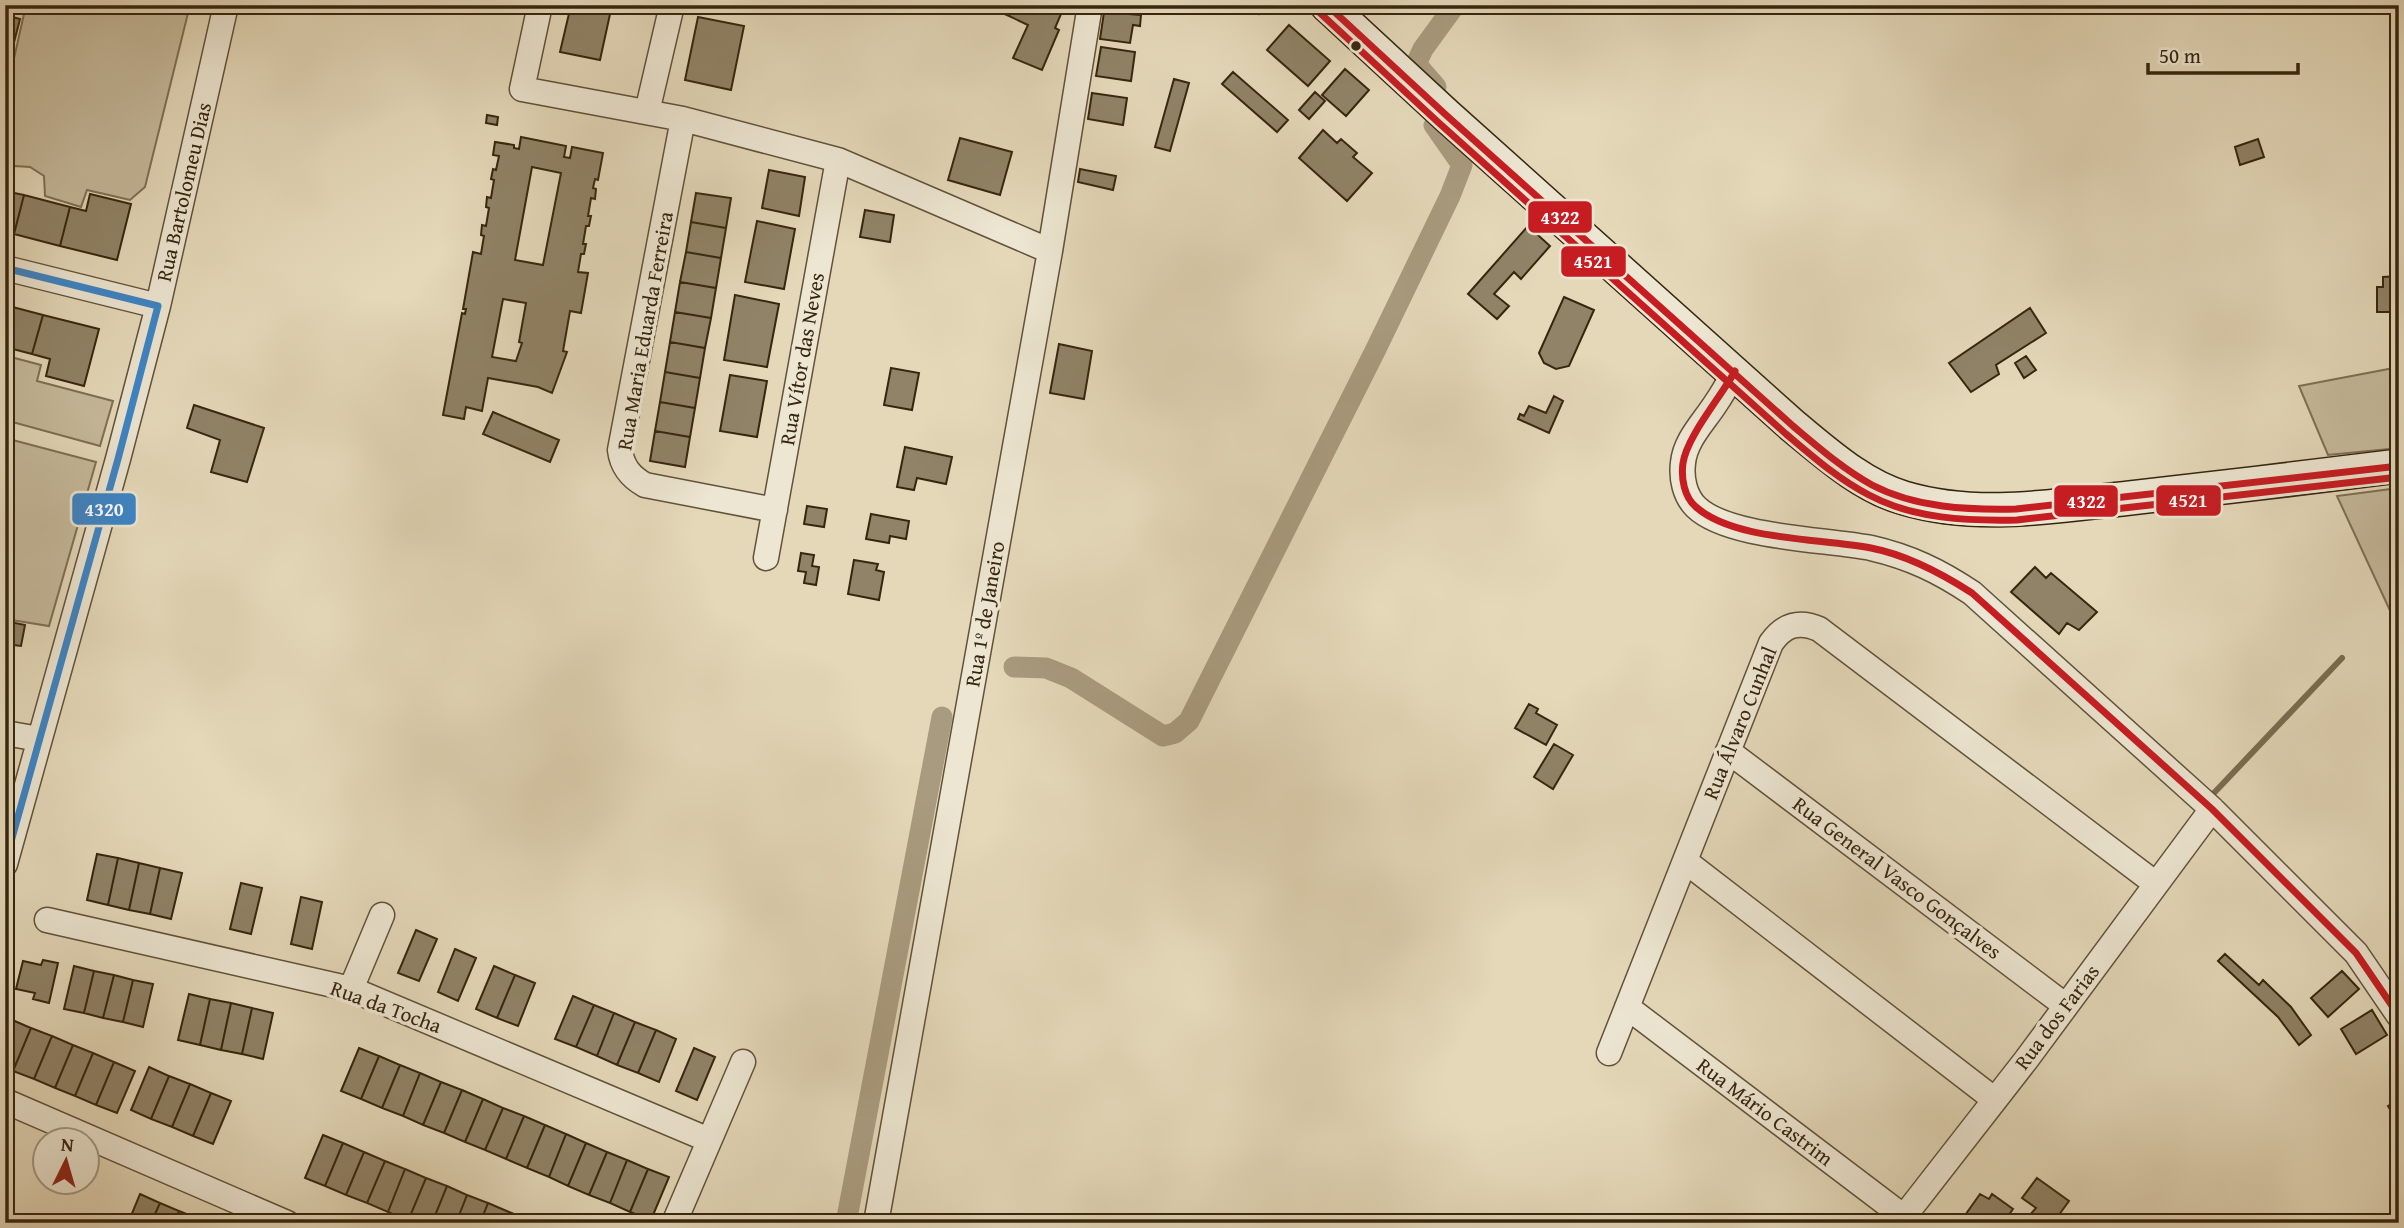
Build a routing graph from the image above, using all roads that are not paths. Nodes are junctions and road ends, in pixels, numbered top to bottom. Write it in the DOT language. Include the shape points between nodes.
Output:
graph roads {
  1 [pos="226,5"];
  2 [pos="540,5"];
  3 [pos="671,5"];
  4 [pos="1090,5"];
  5 [pos="1327,5"];
  6 [pos="647,112"];
  7 [pos="684,119"];
  8 [pos="838,160"];
  9 [pos="1050,251"];
  10 [pos="5,268"];
  11 [pos="158,306"];
  12 [pos="1735,371"];
  13 [pos="2385,468"];
  14 [pos="775,510"];
  15 [pos="766,558"];
  16 [pos="5,733"];
  17 [pos="39,739"];
  18 [pos="1728,751"];
  19 [pos="2211,809"];
  20 [pos="1685,861"];
  21 [pos="5,864"];
  22 [pos="2156,884"];
  23 [pos="382,915"];
  24 [pos="47,920"];
  25 [pos="351,989"];
  26 [pos="2066,1006"];
  27 [pos="1627,1007"];
  28 [pos="2399,1016"];
  29 [pos="1609,1052"];
  30 [pos="743,1062"];
  31 [pos="1995,1100"];
  32 [pos="5,1101"];
  33 [pos="709,1140"];
  34 [pos="272,1220"];
  35 [pos="1902,1220"];
  36 [pos="674,1223"];
  37 [pos="876,1223"];
  1 -- 11 [label="street, Rua Bartolomeu Dias"];
  2 -- 6 [label="street" via="522,89"];
  3 -- 6 [label="street"];
  4 -- 9 [label="street, Rua 1º de Janeiro"];
  5 -- 12 [label="main road"];
  6 -- 7 [label="street"];
  7 -- 8 [label="street"];
  7 -- 14 [label="street, Rua Maria Eduarda Ferreira" via="621,460 635,480 645,485"];
  8 -- 9 [label="street"];
  8 -- 14 [label="street, Rua Vítor das Neves"];
  9 -- 37 [label="street, Rua 1º de Janeiro"];
  10 -- 11 [label="street"];
  11 -- 17 [label="street, Rua Bartolomeu Dias"];
  12 -- 13 [label="main road" via="1793,426 1853,472 1901,497 1952,508 2000,511"];
  12 -- 19 [label="street" via="1690,441 1683,462 1683,486 1696,507 1744,529 1871,549 1940,571 1972,593"];
  14 -- 15 [label="street, Rua Vítor das Neves"];
  16 -- 17 [label="street"];
  17 -- 21 [label="street, Rua Bartolomeu Dias"];
  18 -- 20 [label="street, Rua Álvaro Cunhal"];
  18 -- 22 [label="street, Rua Álvaro Cunhal" via="1771,643 1787,627 1808,625"];
  18 -- 26 [label="street, Rua General Vasco Gonçalves"];
  19 -- 22 [label="street, Rua dos Farias"];
  19 -- 28 [label="street" via="2356,953"];
  20 -- 27 [label="street, Rua Álvaro Cunhal"];
  20 -- 31 [label="street"];
  22 -- 26 [label="street, Rua dos Farias"];
  23 -- 25 [label="street"];
  24 -- 25 [label="street, Rua da Tocha"];
  25 -- 33 [label="street, Rua da Tocha"];
  26 -- 31 [label="street, Rua dos Farias"];
  27 -- 29 [label="street, Rua Álvaro Cunhal"];
  27 -- 35 [label="street, Rua Mário Castrim"];
  30 -- 33 [label="street"];
  31 -- 35 [label="street, Rua dos Farias"];
  32 -- 34 [label="street"];
  33 -- 36 [label="street"];
}
